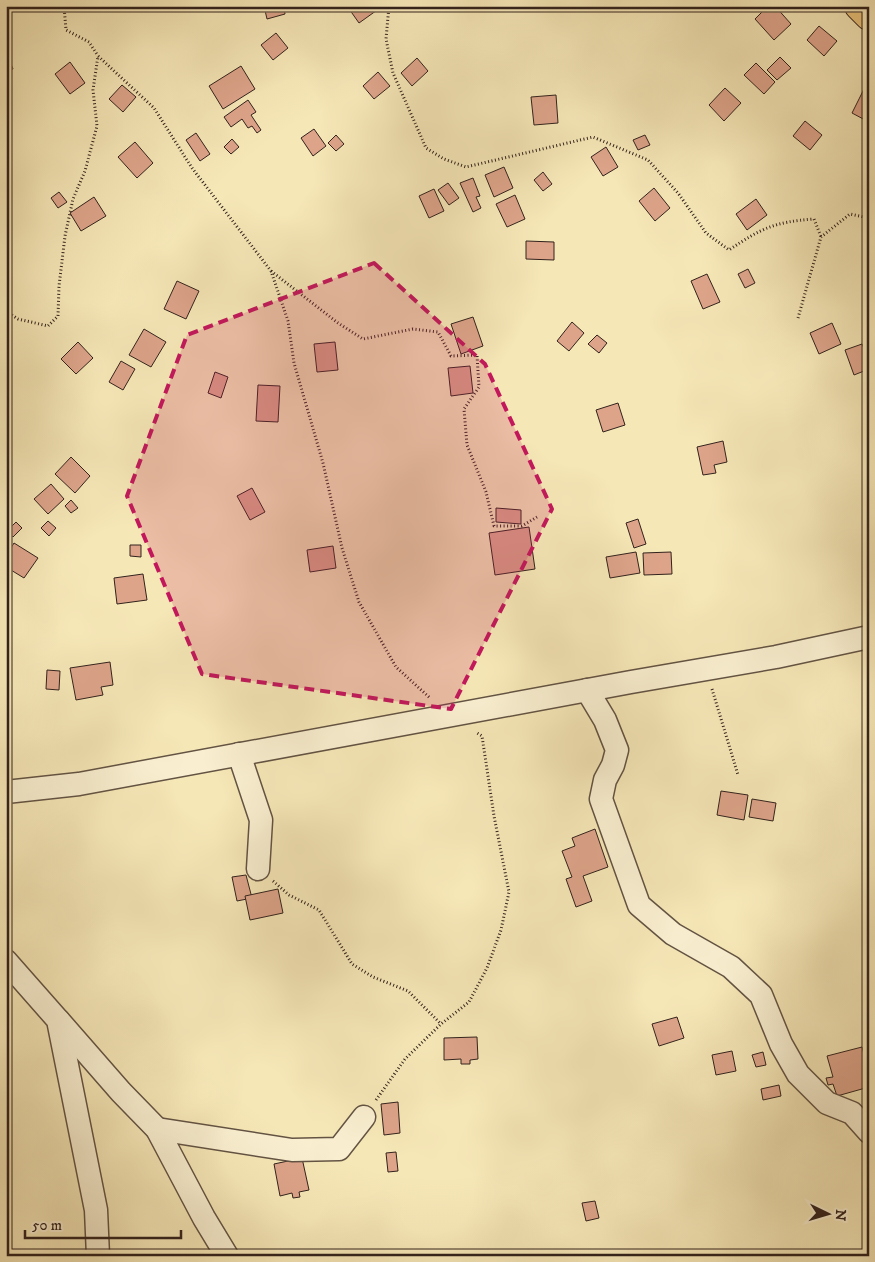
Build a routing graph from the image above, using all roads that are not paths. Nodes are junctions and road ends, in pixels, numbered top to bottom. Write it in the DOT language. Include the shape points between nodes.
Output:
graph roads {
  1 [pos="859,6"];
  2 [pos="869,16"];
  3 [pos="869,638"];
  4 [pos="587,690"];
  5 [pos="239,754"];
  6 [pos="6,792"];
  7 [pos="258,869"];
  8 [pos="6,962"];
  9 [pos="58,1020"];
  10 [pos="364,1117"];
  11 [pos="157,1129"];
  12 [pos="869,1132"];
  13 [pos="98,1256"];
  14 [pos="226,1256"];
  1 -- 2 [label="main road"];
  3 -- 4 [label="street"];
  4 -- 5 [label="street"];
  4 -- 12 [label="street" via="605,720 617,750 601,799 639,905 673,934 731,967 761,995 781,1044 798,1074 827,1103 852,1114"];
  5 -- 6 [label="street" via="79,784"];
  5 -- 7 [label="street" via="261,820"];
  8 -- 9 [label="street"];
  9 -- 11 [label="street" via="120,1092"];
  9 -- 13 [label="street" via="96,1210"];
  10 -- 11 [label="street" via="339,1149 292,1150"];
  11 -- 14 [label="street"];
}
